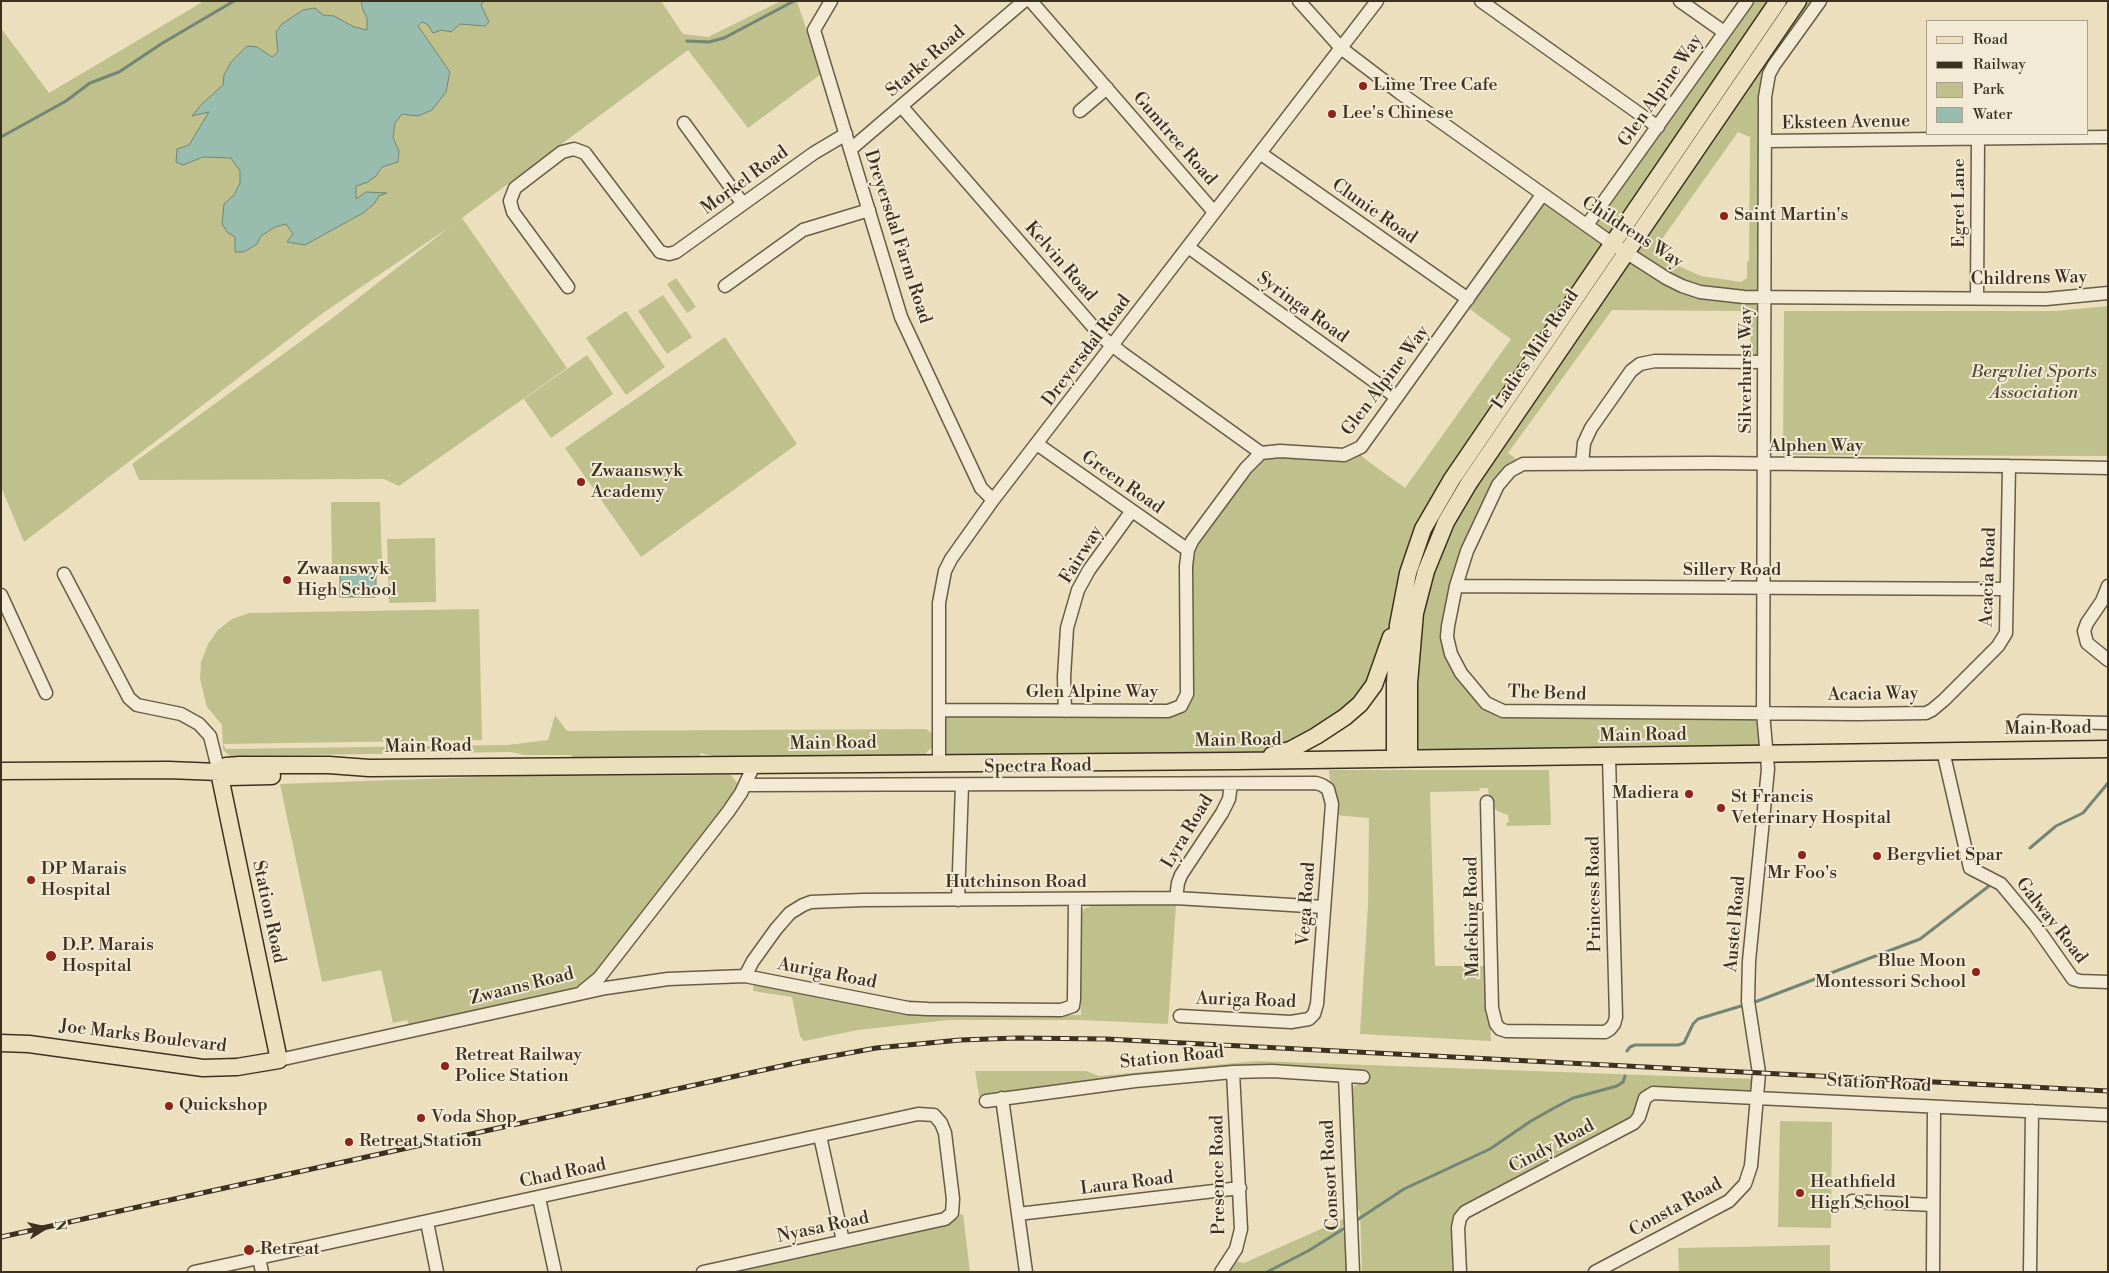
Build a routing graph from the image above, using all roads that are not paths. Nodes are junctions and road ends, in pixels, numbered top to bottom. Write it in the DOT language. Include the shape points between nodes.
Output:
graph roads {
  1 [pos="831,1"];
  2 [pos="1024,1"];
  3 [pos="1031,1"];
  4 [pos="1300,1"];
  5 [pos="1377,1"];
  6 [pos="1481,1"];
  7 [pos="1680,1"];
  8 [pos="1747,1"];
  9 [pos="1778,1"];
  10 [pos="1798,1"];
  11 [pos="1820,1"];
  12 [pos="1724,32"];
  13 [pos="1341,48"];
  14 [pos="1107,88"];
  15 [pos="902,107"];
  16 [pos="1080,111"];
  17 [pos="684,123"];
  18 [pos="1658,126"];
  19 [pos="846,134"];
  20 [pos="2108,137"];
  21 [pos="1978,139"];
  22 [pos="1765,141"];
  23 [pos="850,149"];
  24 [pos="1260,153"];
  25 [pos="1542,194"];
  26 [pos="743,204"];
  27 [pos="869,210"];
  28 [pos="1214,212"];
  29 [pos="1587,225"];
  30 [pos="1188,247"];
  31 [pos="1619,248"];
  32 [pos="724,286"];
  33 [pos="568,287"];
  34 [pos="2108,294"];
  35 [pos="1764,297"];
  36 [pos="1977,298"];
  37 [pos="1468,299"];
  38 [pos="1112,346"];
  39 [pos="1764,362"];
  40 [pos="1396,397"];
  41 [pos="1037,444"];
  42 [pos="1261,453"];
  43 [pos="1523,464"];
  44 [pos="1582,464"];
  45 [pos="1764,464"];
  46 [pos="2009,466"];
  47 [pos="2108,468"];
  48 [pos="993,500"];
  49 [pos="1132,512"];
  50 [pos="1188,550"];
  51 [pos="64,574"];
  52 [pos="1456,586"];
  53 [pos="2108,586"];
  54 [pos="1763,588"];
  55 [pos="1404,589"];
  56 [pos="2007,589"];
  57 [pos="1,595"];
  58 [pos="2108,660"];
  59 [pos="1968,675"];
  60 [pos="46,693"];
  61 [pos="939,710"];
  62 [pos="1065,711"];
  63 [pos="1763,713"];
  64 [pos="2023,721"];
  65 [pos="2108,723"];
  66 [pos="2108,748"];
  67 [pos="1942,751"];
  68 [pos="1767,754"];
  69 [pos="1609,757"];
  70 [pos="1402,759"];
  71 [pos="1236,761"];
  72 [pos="1111,762"];
  73 [pos="939,763"];
  74 [pos="754,765"];
  75 [pos="1,772"];
  76 [pos="219,772"];
  77 [pos="1111,784"];
  78 [pos="1230,784"];
  79 [pos="746,785"];
  80 [pos="962,785"];
  81 [pos="1328,789"];
  82 [pos="1487,802"];
  83 [pos="1176,898"];
  84 [pos="958,900"];
  85 [pos="1075,900"];
  86 [pos="1324,907"];
  87 [pos="745,976"];
  88 [pos="2108,982"];
  89 [pos="579,994"];
  90 [pos="1180,1016"];
  91 [pos="1309,1019"];
  92 [pos="1500,1029"];
  93 [pos="1,1043"];
  94 [pos="279,1060"];
  95 [pos="1234,1072"];
  96 [pos="1344,1076"];
  97 [pos="1363,1077"];
  98 [pos="1648,1096"];
  99 [pos="1758,1097"];
  100 [pos="1002,1098"];
  101 [pos="986,1101"];
  102 [pos="1934,1107"];
  103 [pos="2032,1111"];
  104 [pos="2108,1115"];
  105 [pos="820,1136"];
  106 [pos="1240,1188"];
  107 [pos="539,1198"];
  108 [pos="1852,1201"];
  109 [pos="1933,1205"];
  110 [pos="1018,1214"];
  111 [pos="950,1216"];
  112 [pos="427,1222"];
  113 [pos="843,1241"];
  114 [pos="259,1258"];
  115 [pos="194,1272"];
  116 [pos="262,1272"];
  117 [pos="437,1272"];
  118 [pos="555,1272"];
  119 [pos="702,1272"];
  120 [pos="1026,1272"];
  121 [pos="1221,1272"];
  122 [pos="1353,1272"];
  123 [pos="1460,1272"];
  124 [pos="1594,1272"];
  125 [pos="1932,1272"];
  126 [pos="2030,1272"];
  1 -- 19 [label="street, Dreyersdal Farm Road" via="814,30"];
  2 -- 15 [label="street, Starke Road"];
  3 -- 14 [label="street, Gumtree Road"];
  4 -- 13 [label="street, Childrens Way"];
  5 -- 13 [label="street, Dreyersdal Road"];
  6 -- 18 [label="street"];
  7 -- 12 [label="street"];
  8 -- 12 [label="street, Glen Alpine Way"];
  9 -- 31 [label="main road, Ladies Mile Road"];
  10 -- 31 [label="main road, Ladies Mile Road"];
  11 -- 22 [label="street, Silverhurst Way" via="1769,74"];
  12 -- 18 [label="street, Glen Alpine Way"];
  13 -- 24 [label="street, Dreyersdal Road"];
  13 -- 25 [label="street, Childrens Way"];
  14 -- 16 [label="street, Gumtree Road"];
  14 -- 28 [label="street, Gumtree Road"];
  15 -- 23 [label="street, Starke Road"];
  15 -- 38 [label="street, Kelvin Road"];
  17 -- 26 [label="street"];
  18 -- 29 [label="street, Glen Alpine Way"];
  19 -- 23 [label="street, Dreyersdal Farm Road"];
  19 -- 26 [label="street, Morkel Road" via="825,145"];
  20 -- 21 [label="street, Eksteen Avenue"];
  21 -- 22 [label="street, Eksteen Avenue"];
  21 -- 36 [label="street, Egret Lane"];
  22 -- 35 [label="street, Silverhurst Way"];
  23 -- 27 [label="street, Dreyersdal Farm Road"];
  24 -- 28 [label="street, Dreyersdal Road"];
  24 -- 37 [label="street, Clunie Road"];
  25 -- 29 [label="street, Childrens Way"];
  25 -- 37 [label="street, Glen Alpine Way"];
  26 -- 33 [label="street, Morkel Road" via="676,252 664,254 589,157 580,150 568,149 515,188 510,201 513,212"];
  27 -- 32 [label="street" via="803,230"];
  27 -- 48 [label="street, Dreyersdal Farm Road" via="902,317 981,488"];
  28 -- 30 [label="street, Dreyersdal Road"];
  29 -- 31 [label="street, Childrens Way"];
  30 -- 38 [label="street, Dreyersdal Road"];
  30 -- 40 [label="street, Syringa Road"];
  31 -- 35 [label="street, Childrens Way" via="1682,286 1723,296"];
  31 -- 55 [label="main road, Ladies Mile Road" via="1452,479 1418,542"];
  31 -- 70 [label="main road, Ladies Mile Road" via="1469,483 1437,539 1420,590 1413,628"];
  34 -- 36 [label="street, Childrens Way" via="2046,299"];
  35 -- 36 [label="street, Childrens Way"];
  35 -- 39 [label="street, Silverhurst Way"];
  37 -- 40 [label="street, Glen Alpine Way"];
  38 -- 41 [label="street, Dreyersdal Road"];
  38 -- 42 [label="street, Kelvin Road"];
  39 -- 44 [label="street" via="1655,361 1640,364 1631,371 1591,428 1584,443"];
  39 -- 45 [label="street, Silverhurst Way"];
  40 -- 42 [label="street, Glen Alpine Way" via="1357,451 1344,455"];
  41 -- 48 [label="street, Dreyersdal Road"];
  41 -- 49 [label="street, Green Road"];
  42 -- 50 [label="street, Glen Alpine Way" via="1246,468 1192,540"];
  43 -- 44 [label="street, Alphen Way"];
  43 -- 52 [label="street, The Bend" via="1515,466 1504,476 1493,495 1467,551"];
  44 -- 45 [label="street, Alphen Way"];
  45 -- 46 [label="street, Alphen Way"];
  45 -- 54 [label="street, Silverhurst Way"];
  46 -- 47 [label="street, Alphen Way"];
  46 -- 56 [label="street, Acacia Road"];
  48 -- 61 [label="street, Dreyersdal Road" via="959,546 945,571 941,586"];
  49 -- 50 [label="street, Green Road"];
  49 -- 62 [label="street, Fairway" via="1089,570 1075,597 1065,645"];
  50 -- 62 [label="street, Glen Alpine Way" via="1187,694 1181,706 1168,711"];
  51 -- 76 [label="street" via="129,698 137,705 181,714 199,724 210,736"];
  52 -- 54 [label="street, Sillery Road"];
  52 -- 63 [label="street, The Bend" via="1447,637 1450,654 1474,689 1494,708 1521,712"];
  53 -- 58 [label="street" via="2084,631 2087,643"];
  54 -- 56 [label="street, Sillery Road"];
  54 -- 63 [label="street, Silverhurst Way"];
  55 -- 70 [label="main road, Ladies Mile Road" via="1397,644"];
  55 -- 71 [label="main road" via="1379,674 1360,704 1300,745 1276,754"];
  56 -- 59 [label="street, Acacia Road" via="2007,624 2003,639"];
  57 -- 60 [label="street"];
  59 -- 63 [label="street, Acacia Way" via="1932,710 1920,714"];
  61 -- 62 [label="street, Glen Alpine Way"];
  61 -- 73 [label="street, Dreyersdal Road"];
  63 -- 68 [label="street, Silverhurst Way"];
  64 -- 65 [label="street"];
  66 -- 67 [label="main road, Main Road"];
  67 -- 68 [label="main road, Main Road"];
  67 -- 88 [label="street, Galway Road" via="1970,868 2001,884 2073,979"];
  68 -- 69 [label="main road, Main Road"];
  68 -- 99 [label="street, Austel Road" via="1749,961 1748,1005 1758,1068"];
  69 -- 70 [label="main road, Main Road"];
  69 -- 92 [label="street, Princess Road" via="1614,1024 1605,1032 1595,1033"];
  70 -- 71 [label="main road, Main Road"];
  71 -- 72 [label="main road, Main Road"];
  72 -- 73 [label="main road, Main Road"];
  72 -- 77 [label="street"];
  73 -- 74 [label="main road, Main Road"];
  74 -- 76 [label="main road, Main Road" via="369,768 330,774 228,777"];
  74 -- 79 [label="street, Zwaans Road"];
  75 -- 76 [label="main road, Main Road"];
  76 -- 94 [label="main road, Station Road"];
  77 -- 78 [label="street, Spectra Road"];
  77 -- 80 [label="street, Spectra Road"];
  78 -- 81 [label="street, Spectra Road" via="1316,783"];
  78 -- 83 [label="street, Lyra Road" via="1229,799 1181,875"];
  79 -- 80 [label="street, Spectra Road"];
  79 -- 89 [label="street, Zwaans Road" via="599,978"];
  80 -- 84 [label="street"];
  81 -- 86 [label="street, Vega Road" via="1332,804"];
  82 -- 92 [label="street, Mafeking Road" via="1492,1008"];
  83 -- 85 [label="street, Hutchinson Road"];
  83 -- 86 [label="street, Hutchinson Road"];
  84 -- 85 [label="street, Hutchinson Road"];
  84 -- 87 [label="street, Hutchinson Road" via="803,904 776,928"];
  85 -- 87 [label="street, Auriga Road" via="1074,999 1073,1006 1069,1008 1050,1011 908,1008"];
  86 -- 91 [label="street, Vega Road" via="1317,1004"];
  87 -- 89 [label="street, Auriga Road" via="654,980"];
  89 -- 94 [label="street, Zwaans Road"];
  90 -- 91 [label="street, Auriga Road" via="1291,1022"];
  93 -- 94 [label="main road, Joe Marks Boulevard" via="203,1068 237,1067"];
  95 -- 96 [label="street, Station Road"];
  95 -- 100 [label="street, Station Road"];
  95 -- 106 [label="street, Presence Road"];
  96 -- 97 [label="street, Station Road"];
  96 -- 122 [label="street, Consort Road"];
  98 -- 99 [label="street, Station Road" via="1657,1092"];
  98 -- 123 [label="street, Cindy Road" via="1634,1124 1465,1212 1458,1228"];
  99 -- 102 [label="street, Station Road"];
  99 -- 124 [label="street, Consta Road" via="1751,1166 1739,1192 1729,1201"];
  100 -- 101 [label="street, Station Road"];
  100 -- 110 [label="street"];
  102 -- 103 [label="street, Station Road"];
  102 -- 109 [label="street"];
  103 -- 104 [label="street, Station Road"];
  103 -- 126 [label="street"];
  105 -- 107 [label="street, Chad Road"];
  105 -- 111 [label="street, Chad Road" via="918,1114 938,1117 944,1133 953,1199"];
  105 -- 113 [label="street"];
  106 -- 110 [label="street, Laura Road"];
  106 -- 121 [label="street, Presence Road" via="1238,1242"];
  107 -- 112 [label="street, Chad Road"];
  107 -- 118 [label="street"];
  108 -- 109 [label="street"];
  109 -- 125 [label="street"];
  110 -- 120 [label="street"];
  111 -- 113 [label="street, Nyasa Road"];
  112 -- 114 [label="street, Chad Road"];
  112 -- 117 [label="street"];
  113 -- 119 [label="street, Nyasa Road"];
  114 -- 115 [label="street, Chad Road"];
  114 -- 116 [label="street"];
}
